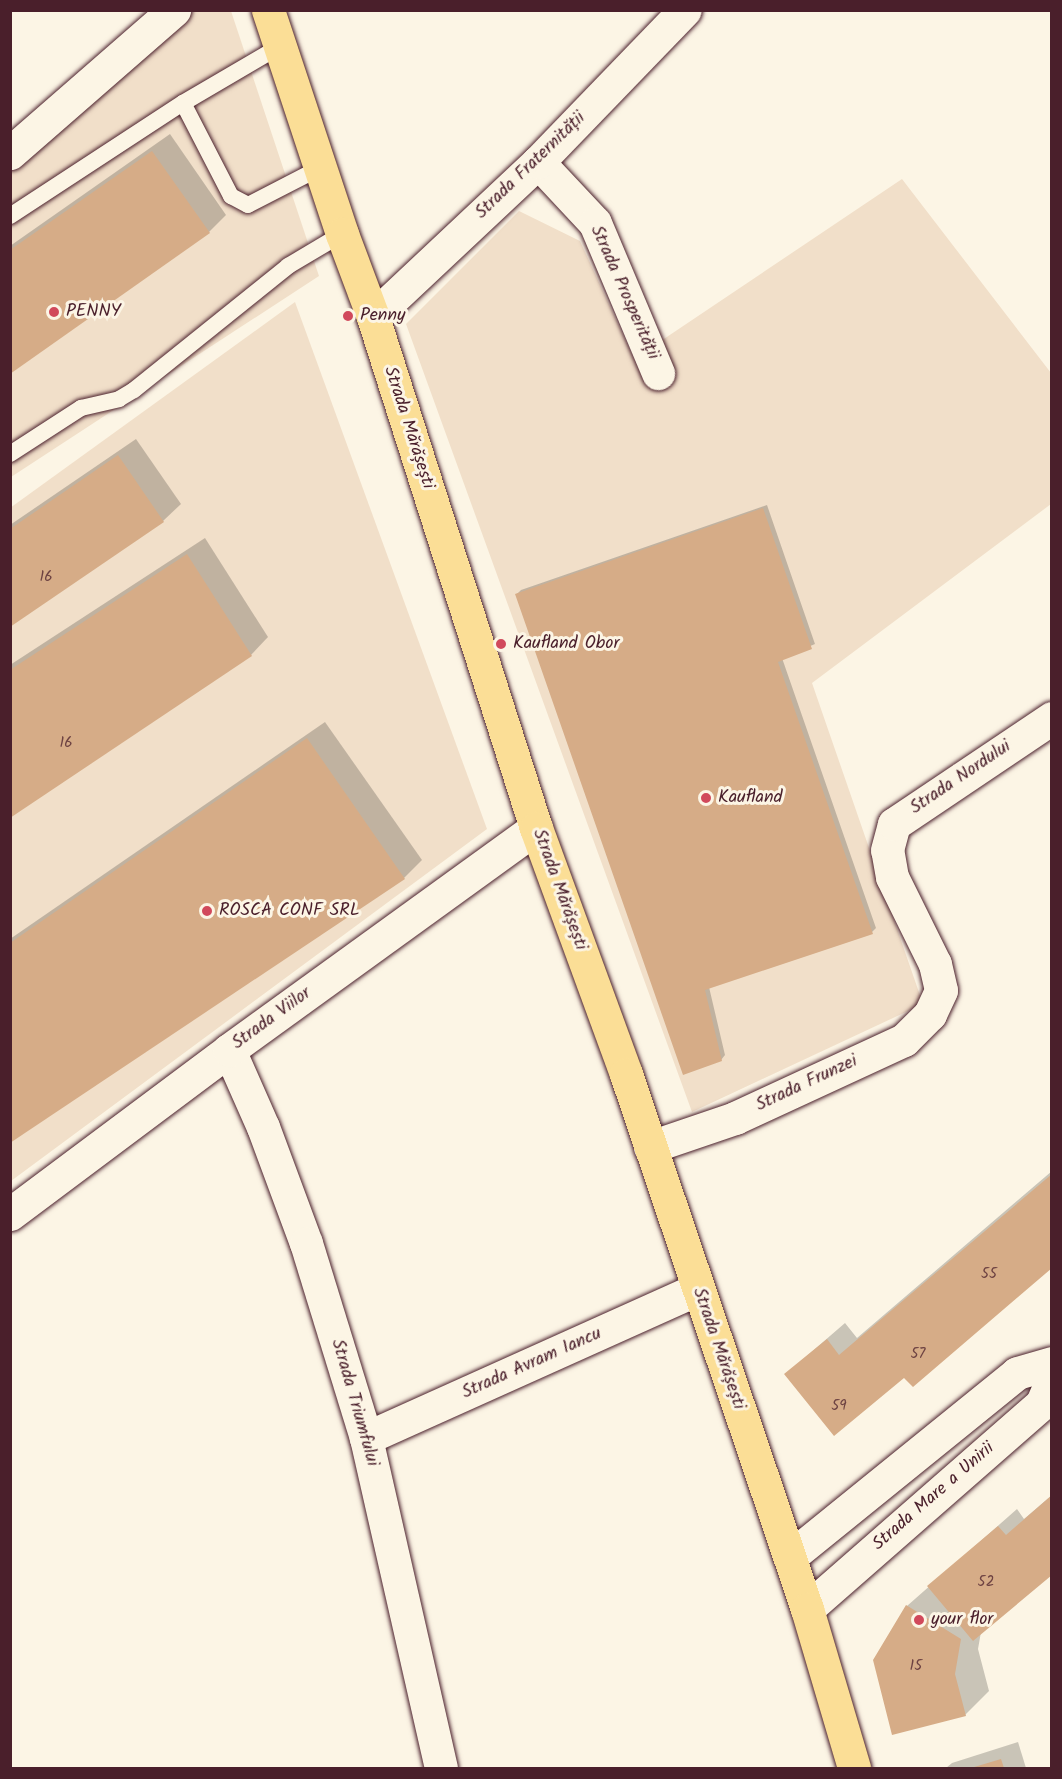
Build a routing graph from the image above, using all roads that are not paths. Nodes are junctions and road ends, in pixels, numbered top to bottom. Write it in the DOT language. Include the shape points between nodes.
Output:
graph roads {
  1 [pos="174,10"];
  2 [pos="268,10"];
  3 [pos="685,10"];
  4 [pos="280,46"];
  5 [pos="183,103"];
  6 [pos="10,153"];
  7 [pos="538,162"];
  8 [pos="320,168"];
  9 [pos="10,216"];
  10 [pos="342,234"];
  11 [pos="373,317"];
  12 [pos="658,373"];
  13 [pos="10,454"];
  14 [pos="1052,718"];
  15 [pos="536,828"];
  16 [pos="941,990"];
  17 [pos="229,1050"];
  18 [pos="650,1147"];
  19 [pos="10,1215"];
  20 [pos="698,1289"];
  21 [pos="1052,1363"];
  22 [pos="1052,1379"];
  23 [pos="366,1438"];
  24 [pos="790,1557"];
  25 [pos="807,1609"];
  26 [pos="441,1768"];
  27 [pos="854,1768"];
  1 -- 6 [label="street"];
  2 -- 4 [label="main road, Strada Mărășești"];
  3 -- 7 [label="street, Strada Fraternității"];
  4 -- 5 [label="lane"];
  4 -- 8 [label="main road, Strada Mărășești"];
  5 -- 8 [label="lane" via="231,196 248,205"];
  5 -- 9 [label="lane"];
  7 -- 11 [label="street, Strada Fraternității"];
  7 -- 12 [label="street, Strada Prosperității" via="595,223"];
  8 -- 10 [label="main road, Strada Mărășești"];
  10 -- 11 [label="main road, Strada Mărășești"];
  10 -- 13 [label="lane" via="288,266 134,390 119,399 81,408"];
  11 -- 15 [label="main road, Strada Mărășești"];
  14 -- 16 [label="street, Strada Nordului" via="894,824 887,850 892,877 935,964"];
  15 -- 17 [label="street, Strada Viilor"];
  15 -- 18 [label="main road, Strada Mărășești"];
  16 -- 18 [label="street, Strada Frunzei" via="930,1014 904,1040 735,1118"];
  17 -- 19 [label="street, Strada Viilor"];
  17 -- 23 [label="street, Strada Triumfului" via="263,1127 306,1243"];
  18 -- 20 [label="main road, Strada Mărășești"];
  20 -- 23 [label="street, Strada Avram Iancu"];
  20 -- 24 [label="main road, Strada Mărășești"];
  21 -- 24 [label="street" via="1017,1373"];
  22 -- 25 [label="street, Strada Mare a Unirii" via="1042,1403"];
  23 -- 26 [label="street, Strada Triumfului"];
  24 -- 25 [label="main road, Strada Mărășești"];
  25 -- 27 [label="main road, Strada Mărășești"];
}
